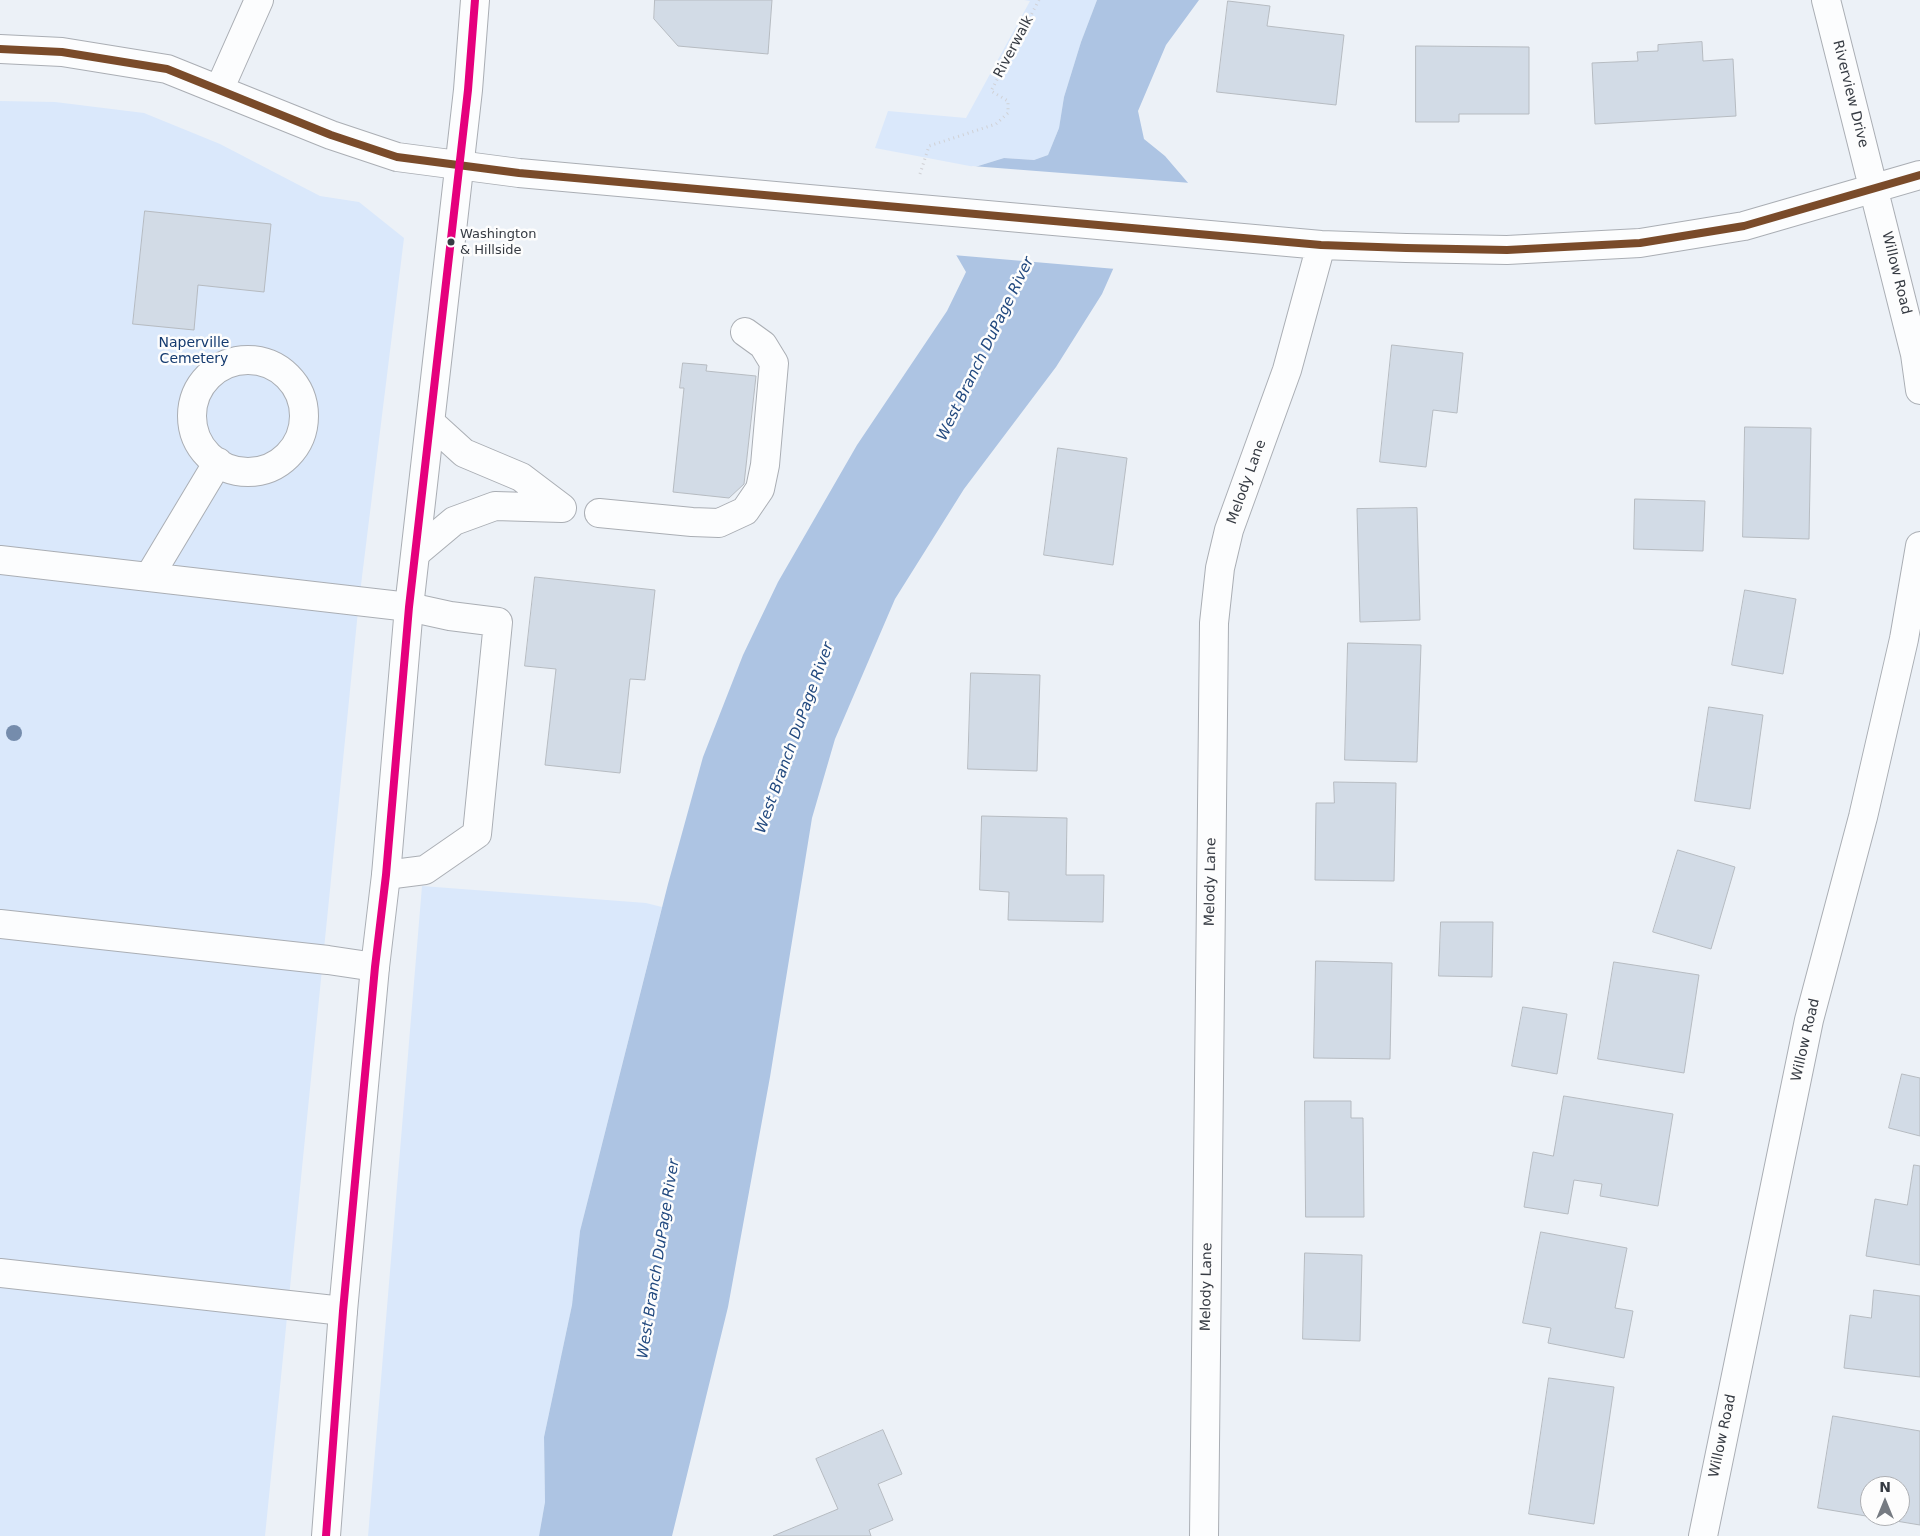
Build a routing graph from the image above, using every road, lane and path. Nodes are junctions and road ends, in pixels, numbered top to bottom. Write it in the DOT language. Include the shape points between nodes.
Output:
graph roads {
  1 [pos="259,0"];
  2 [pos="475,0"];
  3 [pos="1039,0"];
  4 [pos="1826,0"];
  5 [pos="0,50"];
  6 [pos="220,90"];
  7 [pos="459,165"];
  8 [pos="1920,175"];
  9 [pos="1874,187"];
  10 [pos="914,209"];
  11 [pos="1320,244"];
  12 [pos="745,332"];
  13 [pos="1920,390"];
  14 [pos="431,423"];
  15 [pos="218,462"];
  16 [pos="599,513"];
  17 [pos="1920,546"];
  18 [pos="417,552"];
  19 [pos="0,560"];
  20 [pos="148,577"];
  21 [pos="409,607"];
  22 [pos="386,875"];
  23 [pos="0,924"];
  24 [pos="375,967"];
  25 [pos="0,1274"];
  26 [pos="343,1311"];
  27 [pos="326,1536"];
  28 [pos="1204,1536"];
  29 [pos="1703,1536"];
  1 -- 6 [label="street"];
  2 -- 7 [label="street"];
  3 -- 10 [label="path, Riverwalk" via="991,91 1008,101 1008,112 996,124 928,146"];
  4 -- 9 [label="street, Riverview Drive"];
  5 -- 6 [label="street" via="62,52 167,69"];
  6 -- 7 [label="street" via="331,135 397,157"];
  7 -- 10 [label="street"];
  7 -- 14 [label="street"];
  8 -- 9 [label="street"];
  9 -- 11 [label="street" via="1744,226 1640,243 1508,250"];
  9 -- 13 [label="street, Willow Road" via="1915,354"];
  10 -- 11 [label="street"];
  11 -- 28 [label="street, Melody Lane" via="1287,370 1230,530 1220,568 1214,623"];
  12 -- 16 [label="street" via="763,344 774,363 765,466 760,489 745,510 719,523"];
  14 -- 18 [label="street"];
  14 -- 18 [label="street" via="464,453 521,477 562,508 495,506 454,521"];
  15 -- 15 [label="street" via="251,472 283,460 295,446 303,431 305,413 301,396 292,380 279,369 262,362 242,360 223,366 208,377 197,394 192,412 194,432 203,449"];
  15 -- 20 [label="street"];
  17 -- 29 [label="street, Willow Road" via="1904,639 1863,817 1809,1020"];
  18 -- 21 [label="street"];
  19 -- 20 [label="street"];
  20 -- 21 [label="street"];
  21 -- 22 [label="street"];
  21 -- 22 [label="street" via="498,622 477,834 425,870"];
  22 -- 24 [label="street"];
  23 -- 24 [label="street"];
  24 -- 26 [label="street"];
  25 -- 26 [label="street"];
  26 -- 27 [label="street"];
}
